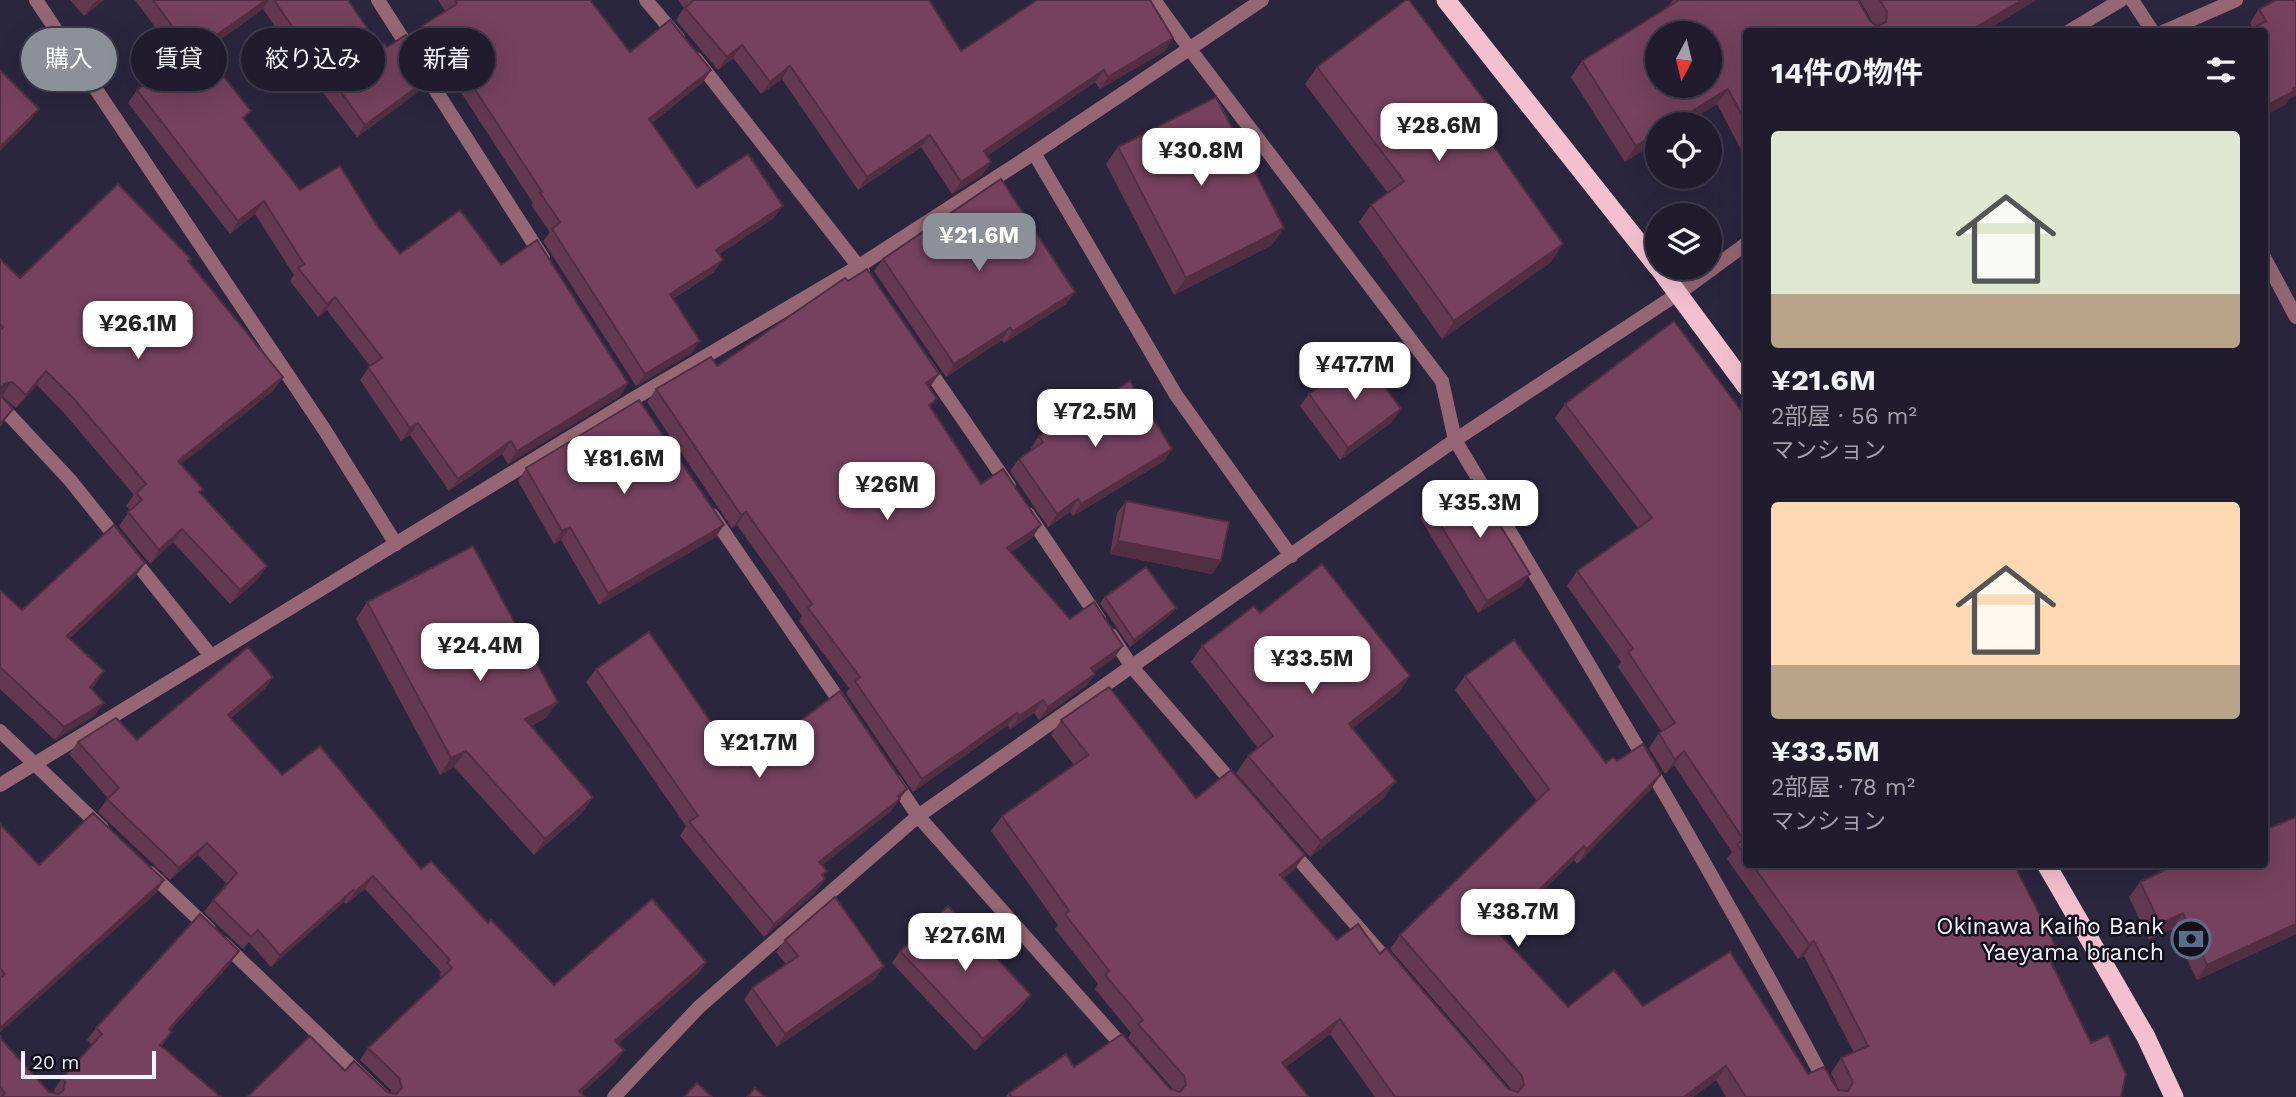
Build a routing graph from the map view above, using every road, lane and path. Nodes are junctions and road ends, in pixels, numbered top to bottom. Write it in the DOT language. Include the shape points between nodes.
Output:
graph roads {
  1 [pos="36,0"];
  2 [pos="378,0"];
  3 [pos="646,0"];
  4 [pos="1154,0"];
  5 [pos="1262,0"];
  6 [pos="1446,0"];
  7 [pos="2121,0"];
  8 [pos="2132,0"];
  9 [pos="2236,0"];
  10 [pos="2075,28"];
  11 [pos="2150,28"];
  12 [pos="2173,28"];
  13 [pos="1189,48"];
  14 [pos="1034,153"];
  15 [pos="1743,246"];
  16 [pos="1645,251"];
  17 [pos="2268,264"];
  18 [pos="859,265"];
  19 [pos="551,270"];
  20 [pos="1668,280"];
  21 [pos="874,288"];
  22 [pos="1679,293"];
  23 [pos="2296,317"];
  24 [pos="913,346"];
  25 [pos="1743,382"];
  26 [pos="0,405"];
  27 [pos="1455,440"];
  28 [pos="703,501"];
  29 [pos="396,544"];
  30 [pos="1291,556"];
  31 [pos="211,656"];
  32 [pos="1132,667"];
  33 [pos="857,726"];
  34 [pos="0,731"];
  35 [pos="34,762"];
  36 [pos="888,771"];
  37 [pos="0,785"];
  38 [pos="1250,803"];
  39 [pos="918,817"];
  40 [pos="1278,835"];
  41 [pos="114,839"];
  42 [pos="144,868"];
  43 [pos="2048,868"];
  44 [pos="1405,982"];
  45 [pos="1140,1066"];
  46 [pos="384,1097"];
  47 [pos="614,1097"];
  48 [pos="1833,1097"];
  49 [pos="2174,1097"];
  1 -- 29 [label="street"];
  2 -- 19 [label="street"];
  3 -- 18 [label="street"];
  4 -- 13 [label="street"];
  5 -- 13 [label="street"];
  6 -- 16 [label="highway"];
  7 -- 10 [label="street"];
  8 -- 11 [label="street"];
  9 -- 12 [label="street"];
  13 -- 14 [label="street"];
  13 -- 27 [label="street" via="1442,380"];
  14 -- 18 [label="street"];
  14 -- 30 [label="street" via="1176,395"];
  15 -- 22 [label="street"];
  17 -- 23 [label="street"];
  18 -- 21 [label="street"];
  18 -- 29 [label="street"];
  20 -- 22 [label="highway"];
  22 -- 25 [label="highway"];
  22 -- 27 [label="street"];
  24 -- 32 [label="street"];
  26 -- 31 [label="street" via="70,480"];
  27 -- 30 [label="street"];
  27 -- 48 [label="street" via="1643,755"];
  28 -- 33 [label="street"];
  29 -- 31 [label="street"];
  30 -- 32 [label="street"];
  31 -- 35 [label="street"];
  32 -- 38 [label="street"];
  32 -- 39 [label="street"];
  34 -- 35 [label="street"];
  35 -- 37 [label="street"];
  35 -- 41 [label="street"];
  36 -- 39 [label="street"];
  39 -- 45 [label="street"];
  39 -- 47 [label="street" via="699,1007"];
  40 -- 44 [label="street"];
  42 -- 46 [label="street"];
  43 -- 49 [label="highway" via="2146,1037"];
}
